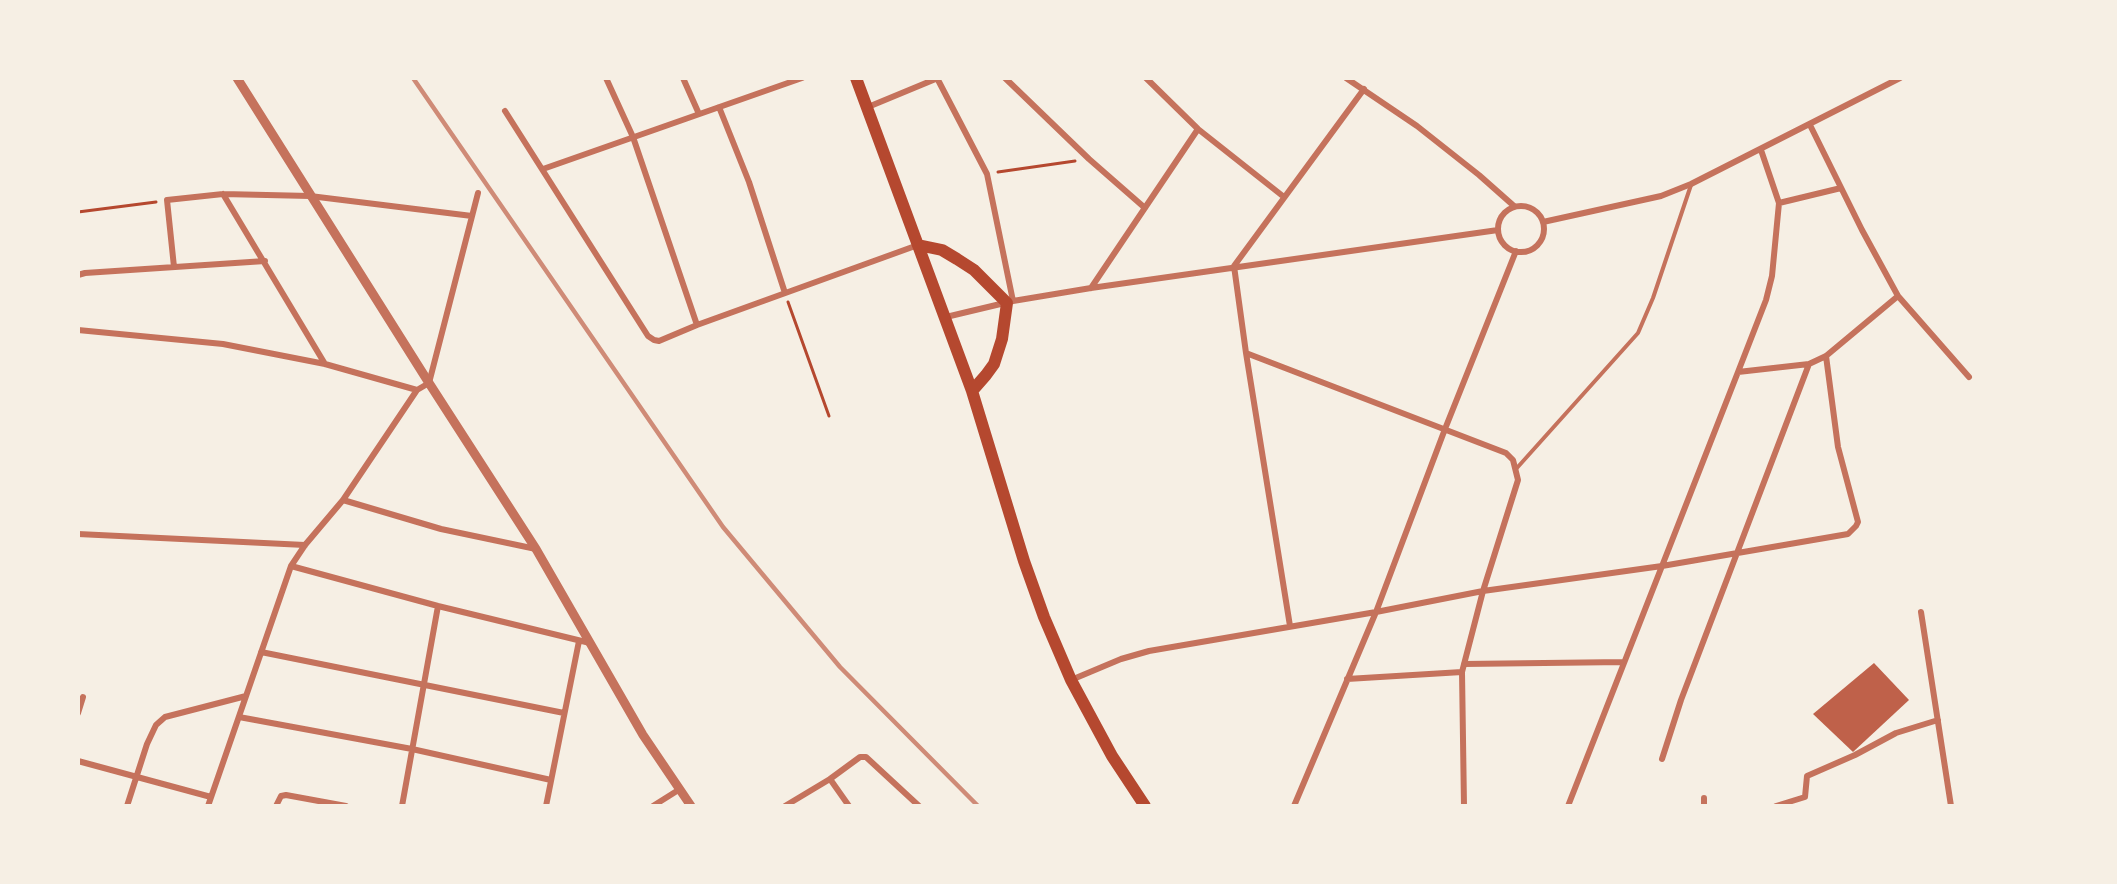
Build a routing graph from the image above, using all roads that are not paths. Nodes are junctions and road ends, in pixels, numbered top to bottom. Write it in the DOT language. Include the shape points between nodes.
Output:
graph roads {
  1 [pos="237,78"];
  2 [pos="606,78"];
  3 [pos="682,78"];
  4 [pos="802,78"];
  5 [pos="856,78"];
  6 [pos="937,78"];
  7 [pos="1005,78"];
  8 [pos="1146,78"];
  9 [pos="1346,78"];
  10 [pos="1900,78"];
  11 [pos="1364,89"];
  12 [pos="719,107"];
  13 [pos="868,107"];
  14 [pos="505,111"];
  15 [pos="699,114"];
  16 [pos="1810,124"];
  17 [pos="1198,129"];
  18 [pos="633,137"];
  19 [pos="1761,150"];
  20 [pos="543,169"];
  21 [pos="1691,184"];
  22 [pos="1841,188"];
  23 [pos="478,193"];
  24 [pos="223,194"];
  25 [pos="310,195"];
  26 [pos="1284,197"];
  27 [pos="1779,203"];
  28 [pos="1514,207"];
  29 [pos="1145,208"];
  30 [pos="472,216"];
  31 [pos="1544,222"];
  32 [pos="1498,230"];
  33 [pos="918,245"];
  34 [pos="1516,251"];
  35 [pos="265,261"];
  36 [pos="1234,266"];
  37 [pos="174,267"];
  38 [pos="78,275"];
  39 [pos="1090,288"];
  40 [pos="785,293"];
  41 [pos="1898,296"];
  42 [pos="1010,302"];
  43 [pos="946,317"];
  44 [pos="698,325"];
  45 [pos="78,330"];
  46 [pos="1246,353"];
  47 [pos="1826,356"];
  48 [pos="326,364"];
  49 [pos="1809,364"];
  50 [pos="1738,372"];
  51 [pos="1969,377"];
  52 [pos="429,383"];
  53 [pos="417,390"];
  54 [pos="972,391"];
  55 [pos="1445,429"];
  56 [pos="1516,469"];
  57 [pos="343,500"];
  58 [pos="78,534"];
  59 [pos="305,545"];
  60 [pos="536,549"];
  61 [pos="1737,553"];
  62 [pos="291,566"];
  63 [pos="1662,566"];
  64 [pos="1483,591"];
  65 [pos="438,606"];
  66 [pos="1376,612"];
  67 [pos="1921,612"];
  68 [pos="1290,626"];
  69 [pos="579,641"];
  70 [pos="590,643"];
  71 [pos="261,652"];
  72 [pos="1624,662"];
  73 [pos="1464,664"];
  74 [pos="1462,672"];
  75 [pos="1347,679"];
  76 [pos="1071,680"];
  77 [pos="424,684"];
  78 [pos="246,696"];
  79 [pos="83,697"];
  80 [pos="78,713"];
  81 [pos="564,713"];
  82 [pos="239,717"];
  83 [pos="1938,720"];
  84 [pos="412,749"];
  85 [pos="1662,759"];
  86 [pos="78,760"];
  87 [pos="137,776"];
  88 [pos="830,779"];
  89 [pos="551,780"];
  90 [pos="680,789"];
  91 [pos="211,797"];
  92 [pos="1704,798"];
  93 [pos="127,806"];
  94 [pos="208,806"];
  95 [pos="276,806"];
  96 [pos="346,806"];
  97 [pos="402,806"];
  98 [pos="546,806"];
  99 [pos="653,806"];
  100 [pos="691,806"];
  101 [pos="785,806"];
  102 [pos="849,806"];
  103 [pos="919,806"];
  104 [pos="1145,806"];
  105 [pos="1294,806"];
  106 [pos="1464,806"];
  107 [pos="1568,806"];
  108 [pos="1704,806"];
  109 [pos="1776,806"];
  110 [pos="1951,806"];
  1 -- 25 [label="street"];
  2 -- 18 [label="street"];
  3 -- 15 [label="street"];
  4 -- 12 [label="street"];
  5 -- 13 [label="main road"];
  6 -- 13 [label="street"];
  6 -- 42 [label="street" via="987,174"];
  7 -- 29 [label="street"];
  8 -- 17 [label="street"];
  9 -- 11 [label="street"];
  10 -- 16 [label="street"];
  11 -- 26 [label="street"];
  11 -- 28 [label="street" via="1462,161"];
  12 -- 15 [label="street"];
  12 -- 40 [label="street"];
  13 -- 33 [label="main road"];
  14 -- 20 [label="street"];
  15 -- 18 [label="street"];
  16 -- 19 [label="street"];
  16 -- 22 [label="street"];
  17 -- 26 [label="street"];
  17 -- 29 [label="street"];
  18 -- 20 [label="street"];
  18 -- 44 [label="street"];
  19 -- 21 [label="street"];
  19 -- 27 [label="street"];
  20 -- 44 [label="street" via="648,336 659,341"];
  21 -- 31 [label="street" via="1661,196"];
  21 -- 56 [label="lane" via="1638,333"];
  22 -- 27 [label="street"];
  22 -- 41 [label="street"];
  23 -- 30 [label="street"];
  24 -- 25 [label="street"];
  24 -- 35 [label="street"];
  24 -- 37 [label="street" via="167,201"];
  25 -- 30 [label="street"];
  25 -- 52 [label="street"];
  26 -- 36 [label="street"];
  27 -- 50 [label="street" via="1772,276"];
  28 -- 31 [label="street" via="1532,208"];
  28 -- 32 [label="street" via="1502,215"];
  29 -- 39 [label="street"];
  30 -- 52 [label="street"];
  31 -- 34 [label="street" via="1538,244"];
  32 -- 34 [label="street" via="1507,247"];
  32 -- 36 [label="street"];
  33 -- 40 [label="street"];
  33 -- 42 [label="main road" via="942,250 974,270"];
  33 -- 43 [label="main road"];
  34 -- 55 [label="street"];
  35 -- 37 [label="street"];
  35 -- 48 [label="street"];
  36 -- 39 [label="street"];
  36 -- 46 [label="street"];
  37 -- 38 [label="street"];
  39 -- 42 [label="street"];
  40 -- 44 [label="street"];
  41 -- 47 [label="street"];
  41 -- 51 [label="street"];
  42 -- 43 [label="street"];
  42 -- 54 [label="main road" via="994,364"];
  43 -- 54 [label="main road"];
  45 -- 48 [label="street" via="223,344"];
  46 -- 55 [label="street"];
  46 -- 68 [label="street"];
  47 -- 49 [label="street"];
  47 -- 61 [label="street" via="1838,447 1856,526 1848,534"];
  48 -- 53 [label="street"];
  49 -- 50 [label="street"];
  49 -- 61 [label="street"];
  50 -- 63 [label="street"];
  52 -- 53 [label="street"];
  52 -- 60 [label="street"];
  53 -- 57 [label="street"];
  54 -- 76 [label="main road" via="1024,561"];
  55 -- 56 [label="street" via="1506,453"];
  55 -- 66 [label="street"];
  56 -- 64 [label="street" via="1518,480"];
  57 -- 59 [label="street"];
  57 -- 60 [label="street" via="441,529"];
  58 -- 59 [label="street"];
  59 -- 62 [label="street"];
  60 -- 70 [label="street"];
  61 -- 63 [label="street"];
  61 -- 85 [label="street"];
  62 -- 65 [label="street"];
  62 -- 71 [label="street"];
  63 -- 64 [label="street"];
  63 -- 72 [label="street"];
  64 -- 66 [label="street"];
  64 -- 73 [label="street"];
  65 -- 69 [label="street"];
  65 -- 77 [label="street"];
  66 -- 68 [label="street"];
  66 -- 75 [label="street"];
  67 -- 83 [label="street"];
  68 -- 76 [label="street" via="1136,654"];
  69 -- 70 [label="street"];
  69 -- 81 [label="street"];
  70 -- 90 [label="street" via="643,735"];
  71 -- 77 [label="street"];
  71 -- 78 [label="street"];
  72 -- 73 [label="street"];
  72 -- 107 [label="street"];
  73 -- 74 [label="street"];
  74 -- 75 [label="street"];
  74 -- 106 [label="street"];
  75 -- 105 [label="street"];
  76 -- 104 [label="main road" via="1112,756"];
  77 -- 81 [label="street"];
  77 -- 84 [label="street"];
  78 -- 82 [label="street"];
  78 -- 87 [label="street" via="165,717 156,725"];
  79 -- 80 [label="street"];
  81 -- 89 [label="street"];
  82 -- 84 [label="street"];
  82 -- 91 [label="street"];
  83 -- 109 [label="street" via="1896,733 1807,776 1805,797"];
  83 -- 110 [label="street"];
  84 -- 89 [label="street"];
  84 -- 97 [label="street"];
  86 -- 87 [label="street"];
  87 -- 91 [label="street"];
  87 -- 93 [label="street"];
  88 -- 101 [label="street"];
  88 -- 102 [label="street"];
  88 -- 103 [label="street" via="860,757 866,757"];
  89 -- 98 [label="street"];
  90 -- 99 [label="street"];
  90 -- 100 [label="street"];
  91 -- 94 [label="street"];
  92 -- 108 [label="street"];
  95 -- 96 [label="street" via="281,796 286,795"];
}
